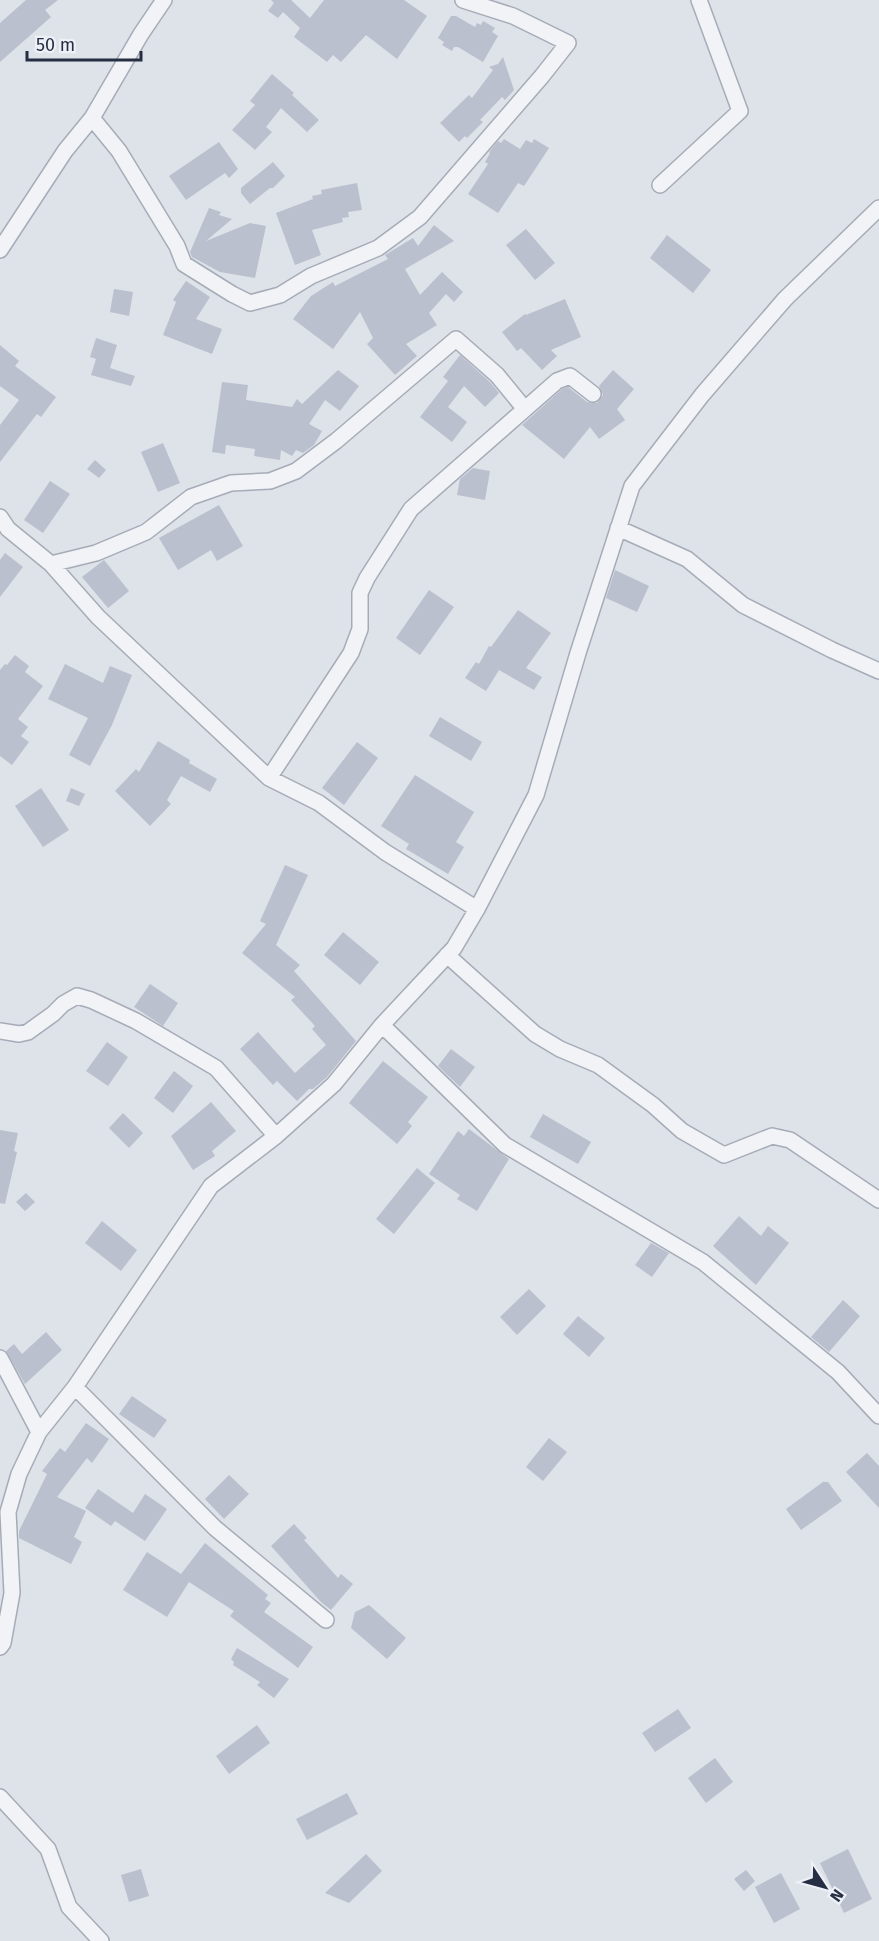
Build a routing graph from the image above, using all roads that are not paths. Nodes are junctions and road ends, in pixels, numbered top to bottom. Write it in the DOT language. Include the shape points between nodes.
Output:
graph roads {
  1 [pos="164,0"];
  2 [pos="463,0"];
  3 [pos="699,0"];
  4 [pos="92,118"];
  5 [pos="660,185"];
  6 [pos="879,208"];
  7 [pos="0,250"];
  8 [pos="593,394"];
  9 [pos="524,408"];
  10 [pos="2,528"];
  11 [pos="618,528"];
  12 [pos="51,564"];
  13 [pos="879,671"];
  14 [pos="269,778"];
  15 [pos="477,909"];
  16 [pos="447,955"];
  17 [pos="382,1025"];
  18 [pos="0,1031"];
  19 [pos="276,1136"];
  20 [pos="879,1200"];
  21 [pos="0,1358"];
  22 [pos="75,1387"];
  23 [pos="879,1416"];
  24 [pos="39,1432"];
  25 [pos="326,1620"];
  26 [pos="0,1647"];
  27 [pos="0,1797"];
  28 [pos="101,1941"];
  1 -- 4 [label="street"];
  2 -- 4 [label="street" via="513,16 568,43 420,217 378,248 311,276 280,295 250,303 183,264 177,246 119,151"];
  3 -- 5 [label="street" via="740,111"];
  4 -- 7 [label="street" via="65,151"];
  6 -- 11 [label="street" via="785,299 702,395 632,486"];
  8 -- 9 [label="street" via="570,376 557,381"];
  9 -- 12 [label="street" via="497,375 456,339 296,471 270,481 231,483 191,497 146,532 96,553"];
  9 -- 14 [label="street" via="411,509 396,530 360,593 360,628 351,653"];
  10 -- 12 [label="street"];
  11 -- 13 [label="street" via="687,559 743,605"];
  11 -- 15 [label="street" via="536,795"];
  12 -- 14 [label="street" via="98,617"];
  14 -- 15 [label="street" via="319,803 385,852"];
  15 -- 16 [label="street"];
  16 -- 17 [label="street"];
  16 -- 20 [label="street" via="535,1034 598,1065 682,1131 724,1155 772,1136 790,1140"];
  17 -- 19 [label="street" via="334,1084"];
  17 -- 23 [label="street" via="505,1145 703,1262 838,1372"];
  18 -- 19 [label="street" via="28,1032 77,996 91,1000 136,1021 216,1068"];
  19 -- 22 [label="street" via="211,1186"];
  21 -- 24 [label="street"];
  22 -- 24 [label="street"];
  22 -- 25 [label="street" via="215,1528"];
  24 -- 26 [label="street" via="19,1474 8,1512 12,1593"];
  27 -- 28 [label="street" via="48,1849 69,1907"];
}
